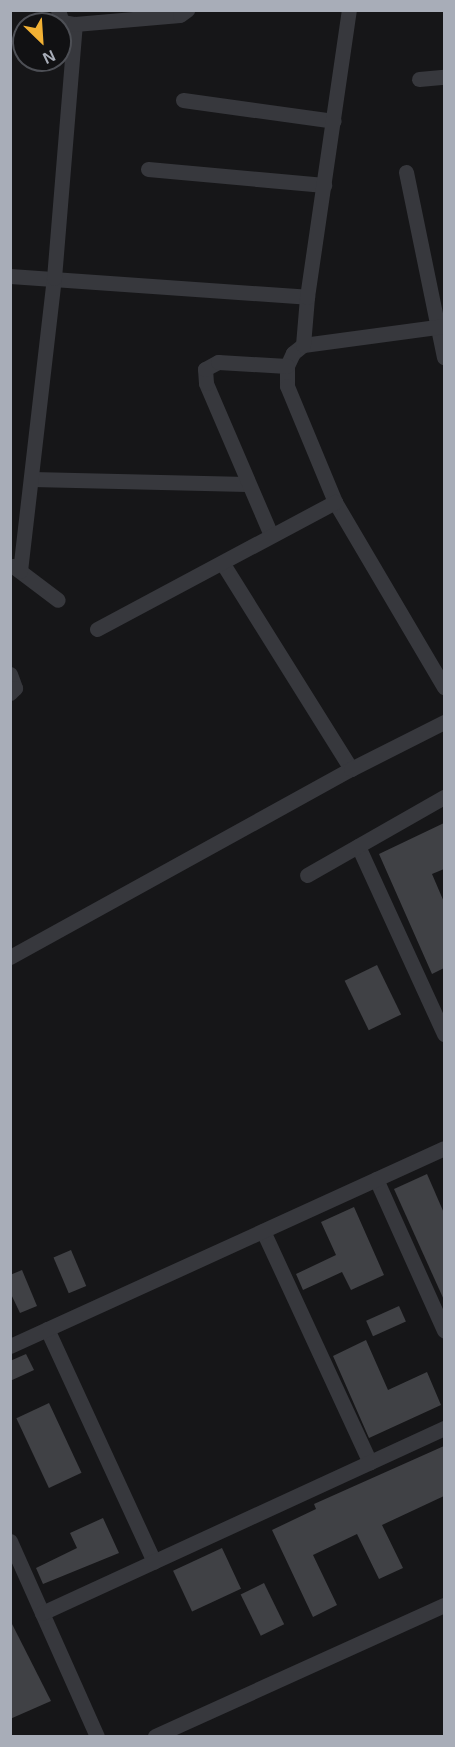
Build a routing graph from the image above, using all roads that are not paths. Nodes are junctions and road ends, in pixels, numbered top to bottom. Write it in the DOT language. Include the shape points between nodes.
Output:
graph roads {
  1 [pos="58,10"];
  2 [pos="188,10"];
  3 [pos="350,10"];
  4 [pos="75,24"];
  5 [pos="444,77"];
  6 [pos="419,79"];
  7 [pos="183,100"];
  8 [pos="334,121"];
  9 [pos="148,169"];
  10 [pos="406,172"];
  11 [pos="324,185"];
  12 [pos="10,276"];
  13 [pos="54,278"];
  14 [pos="307,297"];
  15 [pos="440,326"];
  16 [pos="303,345"];
  17 [pos="444,357"];
  18 [pos="286,366"];
  19 [pos="32,479"];
  20 [pos="247,484"];
  21 [pos="335,502"];
  22 [pos="270,535"];
  23 [pos="224,564"];
  24 [pos="15,568"];
  25 [pos="58,600"];
  26 [pos="97,630"];
  27 [pos="10,675"];
  28 [pos="444,687"];
  29 [pos="10,693"];
  30 [pos="444,722"];
  31 [pos="351,769"];
  32 [pos="444,797"];
  33 [pos="358,846"];
  34 [pos="307,875"];
  35 [pos="10,957"];
  36 [pos="444,1034"];
  37 [pos="444,1148"];
  38 [pos="376,1179"];
  39 [pos="263,1231"];
  40 [pos="47,1329"];
  41 [pos="444,1330"];
  42 [pos="10,1346"];
  43 [pos="444,1428"];
  44 [pos="370,1463"];
  45 [pos="10,1541"];
  46 [pos="154,1562"];
  47 [pos="444,1605"];
  48 [pos="42,1613"];
  49 [pos="97,1737"];
  50 [pos="155,1737"];
  1 -- 4 [label="street" via="62,22"];
  2 -- 4 [label="street" via="180,15"];
  3 -- 8 [label="street"];
  4 -- 13 [label="street"];
  5 -- 6 [label="street"];
  7 -- 8 [label="street"];
  8 -- 11 [label="street"];
  9 -- 11 [label="street"];
  10 -- 15 [label="street"];
  11 -- 14 [label="street"];
  12 -- 13 [label="street"];
  13 -- 14 [label="street"];
  13 -- 19 [label="street"];
  14 -- 16 [label="street"];
  15 -- 16 [label="street"];
  15 -- 17 [label="street"];
  16 -- 18 [label="street"];
  18 -- 20 [label="street" via="218,362 205,369"];
  18 -- 21 [label="street" via="287,386"];
  19 -- 20 [label="street"];
  19 -- 24 [label="street"];
  20 -- 22 [label="street"];
  21 -- 22 [label="street"];
  21 -- 28 [label="street"];
  22 -- 23 [label="street"];
  23 -- 26 [label="street"];
  23 -- 31 [label="street"];
  24 -- 25 [label="street"];
  27 -- 29 [label="street" via="15,688"];
  30 -- 31 [label="street"];
  31 -- 35 [label="street"];
  32 -- 33 [label="street"];
  33 -- 34 [label="street"];
  33 -- 36 [label="street"];
  37 -- 38 [label="street"];
  38 -- 39 [label="street"];
  38 -- 41 [label="street"];
  39 -- 40 [label="street"];
  39 -- 44 [label="street"];
  40 -- 42 [label="street"];
  40 -- 46 [label="street"];
  43 -- 44 [label="street"];
  44 -- 46 [label="street"];
  45 -- 48 [label="street"];
  46 -- 48 [label="street"];
  47 -- 50 [label="street"];
  48 -- 49 [label="street"];
}
